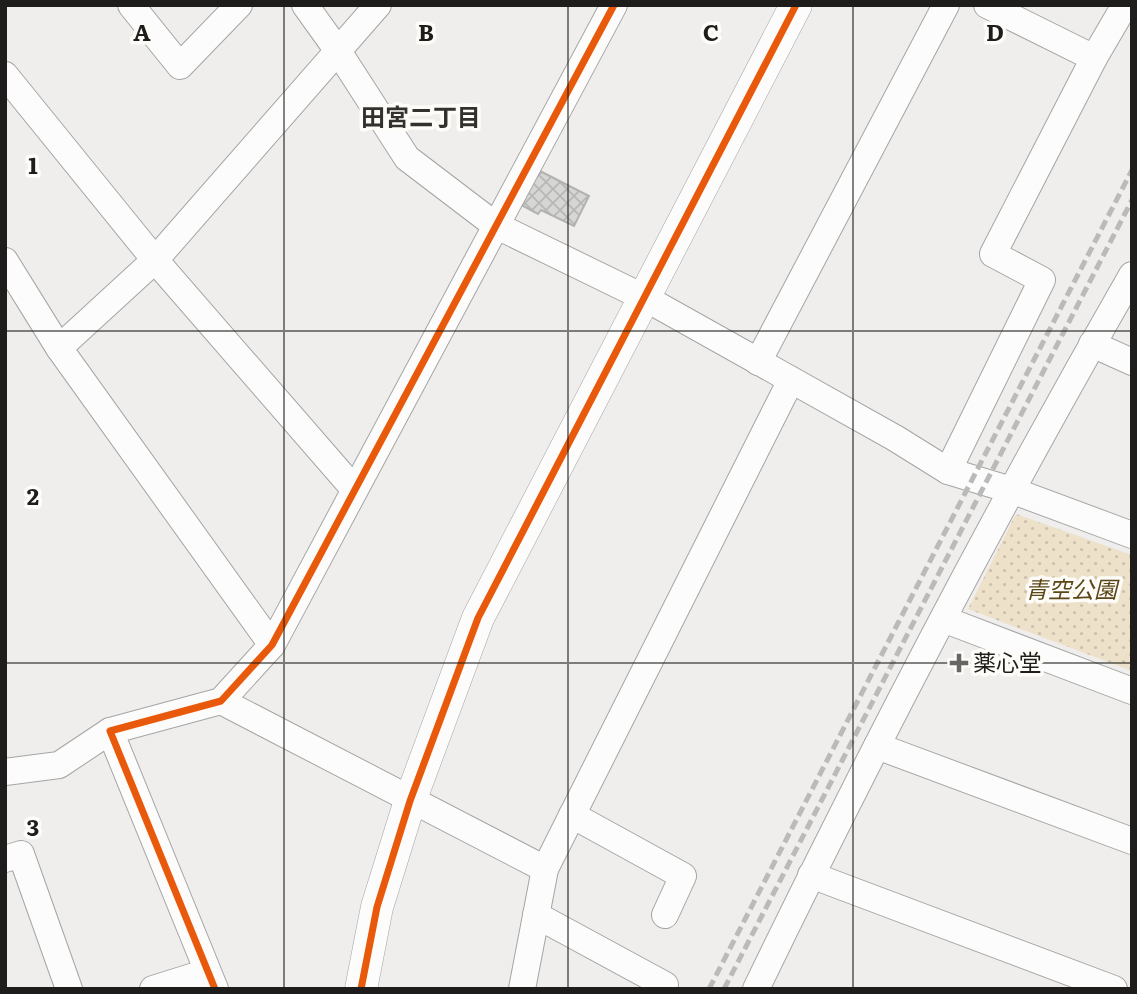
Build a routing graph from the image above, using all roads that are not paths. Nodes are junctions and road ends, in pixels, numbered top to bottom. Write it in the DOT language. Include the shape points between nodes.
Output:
graph roads {
  1 [pos="131,5"];
  2 [pos="239,5"];
  3 [pos="305,5"];
  4 [pos="378,5"];
  5 [pos="614,5"];
  6 [pos="796,5"];
  7 [pos="946,5"];
  8 [pos="987,5"];
  9 [pos="1125,5"];
  10 [pos="338,51"];
  11 [pos="1094,58"];
  12 [pos="5,75"];
  13 [pos="495,225"];
  14 [pos="155,260"];
  15 [pos="5,261"];
  16 [pos="1132,275"];
  17 [pos="645,298"];
  18 [pos="1092,344"];
  19 [pos="60,348"];
  20 [pos="758,362"];
  21 [pos="1132,362"];
  22 [pos="791,380"];
  23 [pos="948,471"];
  24 [pos="354,489"];
  25 [pos="1011,490"];
  26 [pos="1132,536"];
  27 [pos="943,619"];
  28 [pos="272,645"];
  29 [pos="1132,691"];
  30 [pos="221,701"];
  31 [pos="110,731"];
  32 [pos="877,746"];
  33 [pos="5,772"];
  34 [pos="410,800"];
  35 [pos="572,815"];
  36 [pos="1132,841"];
  37 [pos="5,859"];
  38 [pos="545,869"];
  39 [pos="811,875"];
  40 [pos="536,915"];
  41 [pos="665,915"];
  42 [pos="211,980"];
  43 [pos="665,985"];
  44 [pos="69,989"];
  45 [pos="153,989"];
  46 [pos="361,989"];
  47 [pos="522,989"];
  48 [pos="756,989"];
  49 [pos="1114,989"];
  1 -- 2 [label="street" via="180,66"];
  3 -- 10 [label="street"];
  4 -- 10 [label="street"];
  5 -- 13 [label="street"];
  6 -- 17 [label="street"];
  7 -- 20 [label="street"];
  8 -- 11 [label="street"];
  9 -- 11 [label="street"];
  10 -- 13 [label="street" via="407,158"];
  10 -- 14 [label="street"];
  11 -- 23 [label="street" via="993,254 1042,279"];
  12 -- 14 [label="street"];
  13 -- 17 [label="street"];
  13 -- 24 [label="street"];
  14 -- 19 [label="street"];
  14 -- 24 [label="street"];
  15 -- 19 [label="street"];
  16 -- 18 [label="street"];
  17 -- 20 [label="street"];
  17 -- 34 [label="street" via="478,618"];
  18 -- 21 [label="street"];
  18 -- 25 [label="street"];
  19 -- 28 [label="street"];
  20 -- 22 [label="street"];
  22 -- 23 [label="street"];
  22 -- 35 [label="street"];
  23 -- 25 [label="street"];
  24 -- 28 [label="street"];
  25 -- 26 [label="street"];
  25 -- 27 [label="street"];
  27 -- 29 [label="street"];
  27 -- 32 [label="street"];
  28 -- 30 [label="street"];
  30 -- 31 [label="street"];
  30 -- 34 [label="street"];
  31 -- 33 [label="street" via="59,765"];
  31 -- 42 [label="street"];
  32 -- 36 [label="street"];
  32 -- 39 [label="street"];
  34 -- 38 [label="street"];
  34 -- 46 [label="street" via="377,907"];
  35 -- 38 [label="street"];
  35 -- 41 [label="street" via="682,876"];
  37 -- 44 [label="street" via="21,854"];
  38 -- 40 [label="street"];
  39 -- 48 [label="street"];
  39 -- 49 [label="street"];
  40 -- 43 [label="street"];
  40 -- 47 [label="street"];
  42 -- 45 [label="street"];
}
